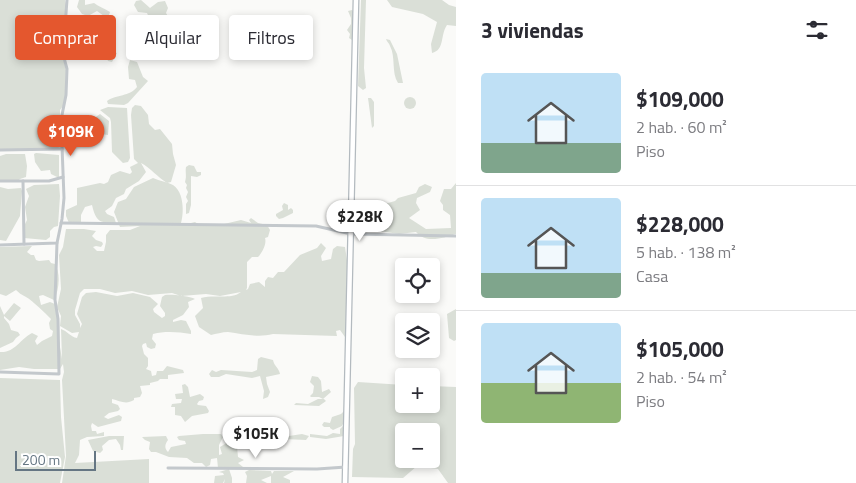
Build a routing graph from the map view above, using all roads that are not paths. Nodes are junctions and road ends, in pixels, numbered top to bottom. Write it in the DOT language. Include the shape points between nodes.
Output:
graph roads {
  1 [pos="66,0"];
  2 [pos="356,0"];
  3 [pos="62,149"];
  4 [pos="0,150"];
  5 [pos="62,177"];
  6 [pos="0,181"];
  7 [pos="23,181"];
  8 [pos="61,223"];
  9 [pos="351,234"];
  10 [pos="456,236"];
  11 [pos="57,243"];
  12 [pos="0,244"];
  13 [pos="24,244"];
  14 [pos="0,372"];
  15 [pos="346,467"];
  16 [pos="168,468"];
  17 [pos="345,483"];
  1 -- 3 [label="street" via="64,54 68,69 61,120"];
  2 -- 9 [label="street"];
  3 -- 4 [label="street"];
  3 -- 5 [label="street"];
  5 -- 7 [label="street" via="49,181"];
  5 -- 8 [label="street"];
  6 -- 7 [label="street"];
  7 -- 13 [label="street"];
  8 -- 9 [label="street" via="316,226"];
  8 -- 11 [label="street"];
  9 -- 10 [label="street"];
  9 -- 15 [label="street"];
  11 -- 13 [label="street"];
  11 -- 14 [label="street" via="55,300 59,374"];
  12 -- 13 [label="street"];
  15 -- 16 [label="street"];
  15 -- 17 [label="street"];
}
